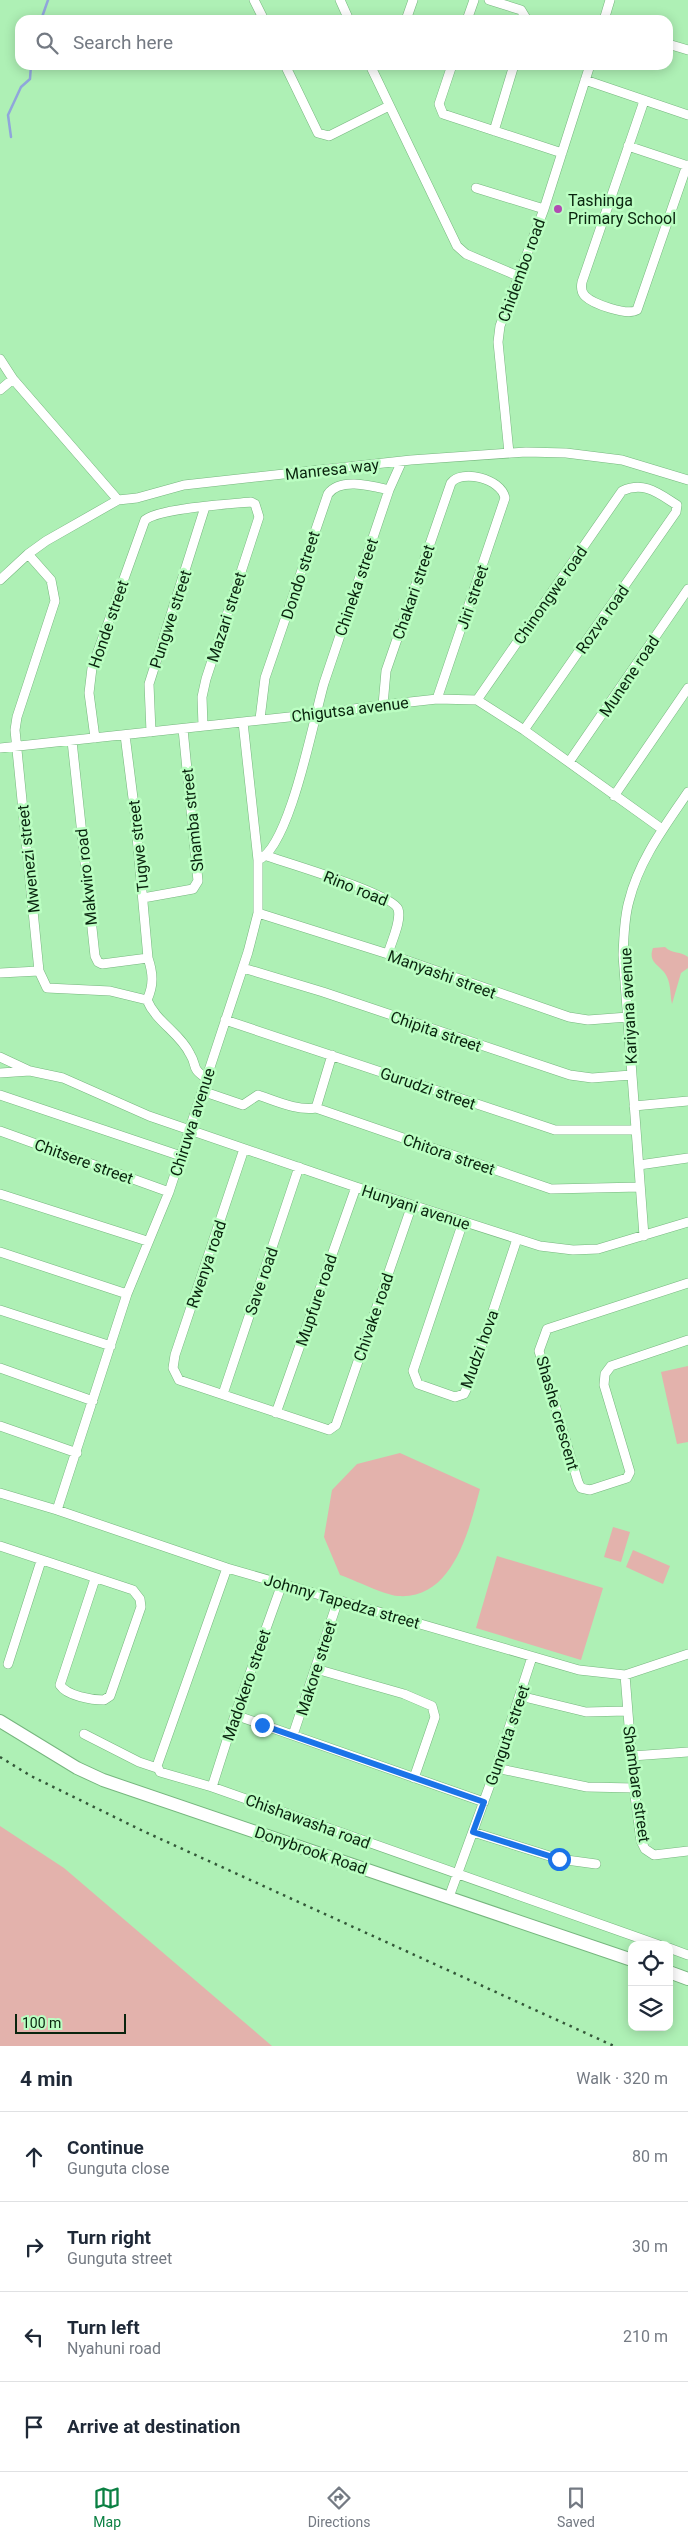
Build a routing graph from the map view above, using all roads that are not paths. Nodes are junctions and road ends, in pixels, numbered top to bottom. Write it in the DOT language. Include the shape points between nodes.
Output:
graph roads {
  1 [pos="254,0"];
  2 [pos="413,0"];
  3 [pos="474,0"];
  4 [pos="488,0"];
  5 [pos="610,0"];
  6 [pos="343,2"];
  7 [pos="262,15"];
  8 [pos="347,15"];
  9 [pos="408,15"];
  10 [pos="469,15"];
  11 [pos="524,15"];
  12 [pos="606,15"];
  13 [pos="673,46"];
  14 [pos="688,50"];
  15 [pos="288,70"];
  16 [pos="372,70"];
  17 [pos="450,70"];
  18 [pos="512,70"];
  19 [pos="588,70"];
  20 [pos="585,80"];
  21 [pos="644,101"];
  22 [pos="389,106"];
  23 [pos="688,115"];
  24 [pos="494,131"];
  25 [pos="628,146"];
  26 [pos="562,153"];
  27 [pos="687,166"];
  28 [pos="476,188"];
  29 [pos="544,209"];
  30 [pos="518,276"];
  31 [pos="0,359"];
  32 [pos="13,379"];
  33 [pos="0,390"];
  34 [pos="509,453"];
  35 [pos="402,461"];
  36 [pos="688,480"];
  37 [pos="452,481"];
  38 [pos="389,490"];
  39 [pos="622,491"];
  40 [pos="118,500"];
  41 [pos="206,508"];
  42 [pos="28,554"];
  43 [pos="0,580"];
  44 [pos="688,589"];
  45 [pos="688,688"];
  46 [pos="437,700"];
  47 [pos="477,700"];
  48 [pos="383,705"];
  49 [pos="317,714"];
  50 [pos="260,719"];
  51 [pos="243,722"];
  52 [pos="203,726"];
  53 [pos="183,729"];
  54 [pos="524,730"];
  55 [pos="151,732"];
  56 [pos="125,735"];
  57 [pos="95,738"];
  58 [pos="72,741"];
  59 [pos="16,747"];
  60 [pos="0,748"];
  61 [pos="569,762"];
  62 [pos="614,796"];
  63 [pos="687,796"];
  64 [pos="662,829"];
  65 [pos="267,856"];
  66 [pos="258,860"];
  67 [pos="143,898"];
  68 [pos="258,913"];
  69 [pos="388,954"];
  70 [pos="148,958"];
  71 [pos="243,968"];
  72 [pos="39,971"];
  73 [pos="0,974"];
  74 [pos="146,1000"];
  75 [pos="628,1017"];
  76 [pos="225,1020"];
  77 [pos="332,1055"];
  78 [pos="0,1057"];
  79 [pos="30,1071"];
  80 [pos="0,1073"];
  81 [pos="631,1074"];
  82 [pos="206,1078"];
  83 [pos="202,1091"];
  84 [pos="0,1094"];
  85 [pos="688,1101"];
  86 [pos="634,1106"];
  87 [pos="316,1108"];
  88 [pos="190,1128"];
  89 [pos="635,1130"];
  90 [pos="0,1131"];
  91 [pos="244,1149"];
  92 [pos="181,1156"];
  93 [pos="688,1158"];
  94 [pos="639,1165"];
  95 [pos="299,1167"];
  96 [pos="356,1187"];
  97 [pos="640,1187"];
  98 [pos="168,1192"];
  99 [pos="0,1194"];
  100 [pos="412,1205"];
  101 [pos="463,1222"];
  102 [pos="688,1222"];
  103 [pos="644,1236"];
  104 [pos="517,1239"];
  105 [pos="147,1241"];
  106 [pos="0,1252"];
  107 [pos="688,1283"];
  108 [pos="127,1294"];
  109 [pos="0,1310"];
  110 [pos="688,1340"];
  111 [pos="111,1346"];
  112 [pos="0,1368"];
  113 [pos="222,1394"];
  114 [pos="93,1401"];
  115 [pos="276,1413"];
  116 [pos="0,1426"];
  117 [pos="77,1453"];
  118 [pos="1,1496"];
  119 [pos="57,1510"];
  120 [pos="0,1546"];
  121 [pos="42,1561"];
  122 [pos="227,1568"];
  123 [pos="96,1579"];
  124 [pos="282,1584"];
  125 [pos="338,1600"];
  126 [pos="688,1654"];
  127 [pos="532,1657"];
  128 [pos="8,1664"];
  129 [pos="316,1669"];
  130 [pos="625,1675"];
  131 [pos="520,1696"];
  132 [pos="627,1711"];
  133 [pos="234,1715"];
  134 [pos="0,1721"];
  135 [pos="84,1734"];
  136 [pos="293,1736"];
  137 [pos="688,1752"];
  138 [pos="632,1756"];
  139 [pos="157,1768"];
  140 [pos="496,1768"];
  141 [pos="414,1778"];
  142 [pos="212,1787"];
  143 [pos="634,1788"];
  144 [pos="484,1802"];
  145 [pos="473,1832"];
  146 [pos="688,1851"];
  147 [pos="596,1864"];
  148 [pos="458,1874"];
  149 [pos="449,1897"];
  150 [pos="648,1941"];
  151 [pos="673,1949"];
  152 [pos="688,1955"];
  153 [pos="628,1959"];
  154 [pos="673,1973"];
  155 [pos="688,1979"];
  1 -- 7 [label="street"];
  2 -- 9 [label="street"];
  3 -- 10 [label="street"];
  4 -- 11 [label="street" via="521,10"];
  5 -- 12 [label="street"];
  6 -- 8 [label="street"];
  13 -- 14 [label="street"];
  15 -- 22 [label="street" via="318,133 323,136"];
  16 -- 22 [label="street"];
  17 -- 24 [label="street" via="439,104 441,112"];
  18 -- 24 [label="street"];
  19 -- 20 [label="street, Chidembo road"];
  20 -- 21 [label="street"];
  20 -- 26 [label="street, Chidembo road"];
  21 -- 23 [label="street"];
  21 -- 25 [label="street"];
  22 -- 30 [label="street" via="457,246 466,254"];
  24 -- 26 [label="street"];
  25 -- 27 [label="street"];
  25 -- 27 [label="street" via="581,286 586,298 619,311 629,313 638,308"];
  26 -- 29 [label="street, Chidembo road"];
  28 -- 29 [label="street"];
  29 -- 30 [label="street, Chidembo road"];
  30 -- 34 [label="street, Chidembo road" via="503,316 498,342"];
  31 -- 32 [label="street"];
  32 -- 33 [label="street"];
  32 -- 40 [label="street"];
  34 -- 35 [label="street, Manresa way"];
  34 -- 36 [label="street, Manresa way" via="550,452 616,459"];
  35 -- 38 [label="street, Chineka street"];
  35 -- 40 [label="street, Manresa way" via="184,485"];
  37 -- 46 [label="street, Jiri street" via="487,478 498,485 504,501"];
  37 -- 48 [label="street, Chakari street" via="386,672"];
  38 -- 49 [label="street, Chineka street" via="324,683"];
  38 -- 50 [label="street, Dondo street" via="355,484 336,487 328,494 265,678"];
  39 -- 47 [label="street, Chinongwe road"];
  39 -- 54 [label="street, Rozva road" via="634,485 652,490 677,506 676,512"];
  40 -- 42 [label="street, Manresa way"];
  41 -- 52 [label="street, Mazari street" via="251,502 258,509 257,521 206,679 202,697"];
  41 -- 55 [label="street, Pungwe street" via="150,684"];
  41 -- 57 [label="street, Honde street" via="151,516 144,522 92,668 89,693"];
  42 -- 43 [label="street, Manresa way"];
  42 -- 59 [label="street, Mwenezi street" via="51,580 55,602 17,716"];
  44 -- 61 [label="street, Munene road"];
  45 -- 62 [label="street"];
  46 -- 47 [label="street, Chigutsa avenue"];
  46 -- 48 [label="street, Chigutsa avenue"];
  47 -- 54 [label="street"];
  48 -- 49 [label="street, Chigutsa avenue"];
  49 -- 50 [label="street, Chigutsa avenue"];
  49 -- 65 [label="street, Chineka street" via="294,793 274,847"];
  50 -- 51 [label="street, Chigutsa avenue"];
  51 -- 52 [label="street, Chigutsa avenue"];
  51 -- 66 [label="street, Chiruwa avenue"];
  52 -- 53 [label="street, Chigutsa avenue"];
  53 -- 55 [label="street, Chigutsa avenue"];
  53 -- 67 [label="street, Shamba street" via="198,882 192,889"];
  54 -- 61 [label="street"];
  55 -- 56 [label="street, Chigutsa avenue"];
  56 -- 57 [label="street, Chigutsa avenue"];
  56 -- 67 [label="street, Tugwe street"];
  57 -- 58 [label="street, Chigutsa avenue"];
  58 -- 59 [label="street, Chigutsa avenue"];
  58 -- 70 [label="street, Makwiro road" via="95,956 102,964"];
  59 -- 60 [label="street, Chigutsa avenue"];
  59 -- 72 [label="street, Mwenezi street"];
  61 -- 62 [label="street"];
  62 -- 64 [label="street"];
  63 -- 64 [label="street, Kariyana avenue"];
  64 -- 75 [label="street, Kariyana avenue" via="638,874 629,901 623,955"];
  65 -- 66 [label="street"];
  65 -- 69 [label="street, Rino road" via="372,892 394,903 399,917"];
  66 -- 68 [label="street, Chiruwa avenue"];
  67 -- 70 [label="street, Tugwe street"];
  68 -- 69 [label="street, Manyashi street"];
  68 -- 71 [label="street, Chiruwa avenue"];
  69 -- 75 [label="street, Manyashi street" via="569,1017 588,1020"];
  70 -- 74 [label="street, Tugwe street" via="152,984"];
  71 -- 76 [label="street, Chiruwa avenue"];
  71 -- 81 [label="street, Chipita street" via="570,1075 592,1078"];
  72 -- 73 [label="street"];
  72 -- 74 [label="street" via="47,988 110,991"];
  74 -- 82 [label="street" via="162,1024 192,1055 197,1072"];
  75 -- 81 [label="street, Kariyana avenue"];
  76 -- 77 [label="street, Gurudzi street"];
  76 -- 82 [label="street, Chiruwa avenue"];
  77 -- 87 [label="street"];
  77 -- 89 [label="street, Gurudzi street" via="555,1130"];
  78 -- 79 [label="street"];
  79 -- 80 [label="street"];
  79 -- 88 [label="street, Hunyani avenue" via="63,1078 149,1116"];
  81 -- 86 [label="street, Kariyana avenue"];
  82 -- 83 [label="street, Chiruwa avenue"];
  83 -- 87 [label="street, Chitora street" via="243,1105 258,1095 300,1108"];
  83 -- 88 [label="street, Chiruwa avenue"];
  84 -- 92 [label="street"];
  85 -- 86 [label="street"];
  86 -- 89 [label="street, Kariyana avenue"];
  87 -- 97 [label="street, Chitora street" via="551,1189"];
  88 -- 91 [label="street, Hunyani avenue"];
  88 -- 92 [label="street, Chiruwa avenue"];
  89 -- 94 [label="street, Kariyana avenue"];
  90 -- 98 [label="street, Chitsere street"];
  91 -- 95 [label="street, Hunyani avenue"];
  91 -- 113 [label="street, Rwenya road" via="173,1368 177,1379"];
  92 -- 98 [label="street, Chiruwa avenue"];
  93 -- 94 [label="street"];
  94 -- 97 [label="street, Kariyana avenue"];
  95 -- 96 [label="street, Hunyani avenue"];
  95 -- 113 [label="street, Save road"];
  96 -- 100 [label="street, Hunyani avenue"];
  96 -- 115 [label="street, Mupfure road"];
  97 -- 103 [label="street, Kariyana avenue"];
  98 -- 105 [label="street, Chiruwa avenue"];
  99 -- 105 [label="street"];
  100 -- 101 [label="street, Hunyani avenue"];
  100 -- 115 [label="street, Chivake road" via="337,1422 329,1430"];
  101 -- 104 [label="street, Hunyani avenue"];
  101 -- 104 [label="street, Mudzi hova" via="413,1371 418,1384 455,1397 464,1394 468,1386"];
  102 -- 103 [label="street, Hunyani avenue"];
  103 -- 104 [label="street, Hunyani avenue" via="598,1249 573,1250"];
  105 -- 108 [label="street, Chiruwa avenue"];
  106 -- 108 [label="street"];
  107 -- 110 [label="street, Shashe crescent" via="544,1332 539,1351 581,1488 590,1490 627,1478 630,1472 604,1384 606,1372 611,1366"];
  108 -- 111 [label="street, Chiruwa avenue"];
  109 -- 111 [label="street"];
  111 -- 114 [label="street, Chiruwa avenue"];
  112 -- 114 [label="street"];
  113 -- 115 [label="street"];
  114 -- 117 [label="street, Chiruwa avenue"];
  116 -- 117 [label="street"];
  117 -- 119 [label="street, Chiruwa avenue"];
  118 -- 119 [label="street, Johnny Tapedza street"];
  119 -- 122 [label="street, Johnny Tapedza street"];
  120 -- 121 [label="street"];
  121 -- 123 [label="street"];
  121 -- 128 [label="street"];
  122 -- 124 [label="street, Johnny Tapedza street"];
  122 -- 139 [label="street"];
  123 -- 123 [label="street" via="133,1590 140,1599 141,1607 110,1696 104,1700 82,1697 60,1685"];
  124 -- 125 [label="street, Johnny Tapedza street"];
  124 -- 133 [label="street, Madokero street"];
  125 -- 127 [label="street, Johnny Tapedza street"];
  125 -- 129 [label="street, Makore street"];
  126 -- 130 [label="street, Johnny Tapedza street"];
  127 -- 130 [label="street, Johnny Tapedza street" via="585,1671"];
  127 -- 131 [label="street, Gunguta street"];
  129 -- 136 [label="street, Makore street"];
  129 -- 141 [label="street" via="404,1694 432,1706 435,1717"];
  130 -- 132 [label="street, Shambare street"];
  131 -- 132 [label="street" via="586,1712"];
  131 -- 140 [label="street, Gunguta street"];
  132 -- 138 [label="street, Shambare street"];
  133 -- 136 [label="street"];
  133 -- 142 [label="street, Madokero street"];
  134 -- 149 [label="street, Donybrook Road" via="68,1763 103,1780"];
  135 -- 139 [label="street, Chishawasha road"];
  136 -- 141 [label="street"];
  137 -- 138 [label="street"];
  138 -- 143 [label="street, Shambare street"];
  139 -- 142 [label="street, Chishawasha road" via="160,1772"];
  140 -- 143 [label="street" via="586,1787"];
  140 -- 144 [label="street, Gunguta street"];
  141 -- 144 [label="street"];
  142 -- 148 [label="street, Chishawasha road"];
  143 -- 146 [label="street, Shambare street" via="641,1841 645,1849 657,1855"];
  144 -- 145 [label="street, Gunguta street"];
  145 -- 147 [label="street" via="559,1859"];
  145 -- 148 [label="street, Gunguta street"];
  148 -- 149 [label="street, Gunguta street"];
  148 -- 150 [label="street, Chishawasha road"];
  149 -- 153 [label="street, Donybrook Road"];
  151 -- 152 [label="street"];
  154 -- 155 [label="street"];
}
